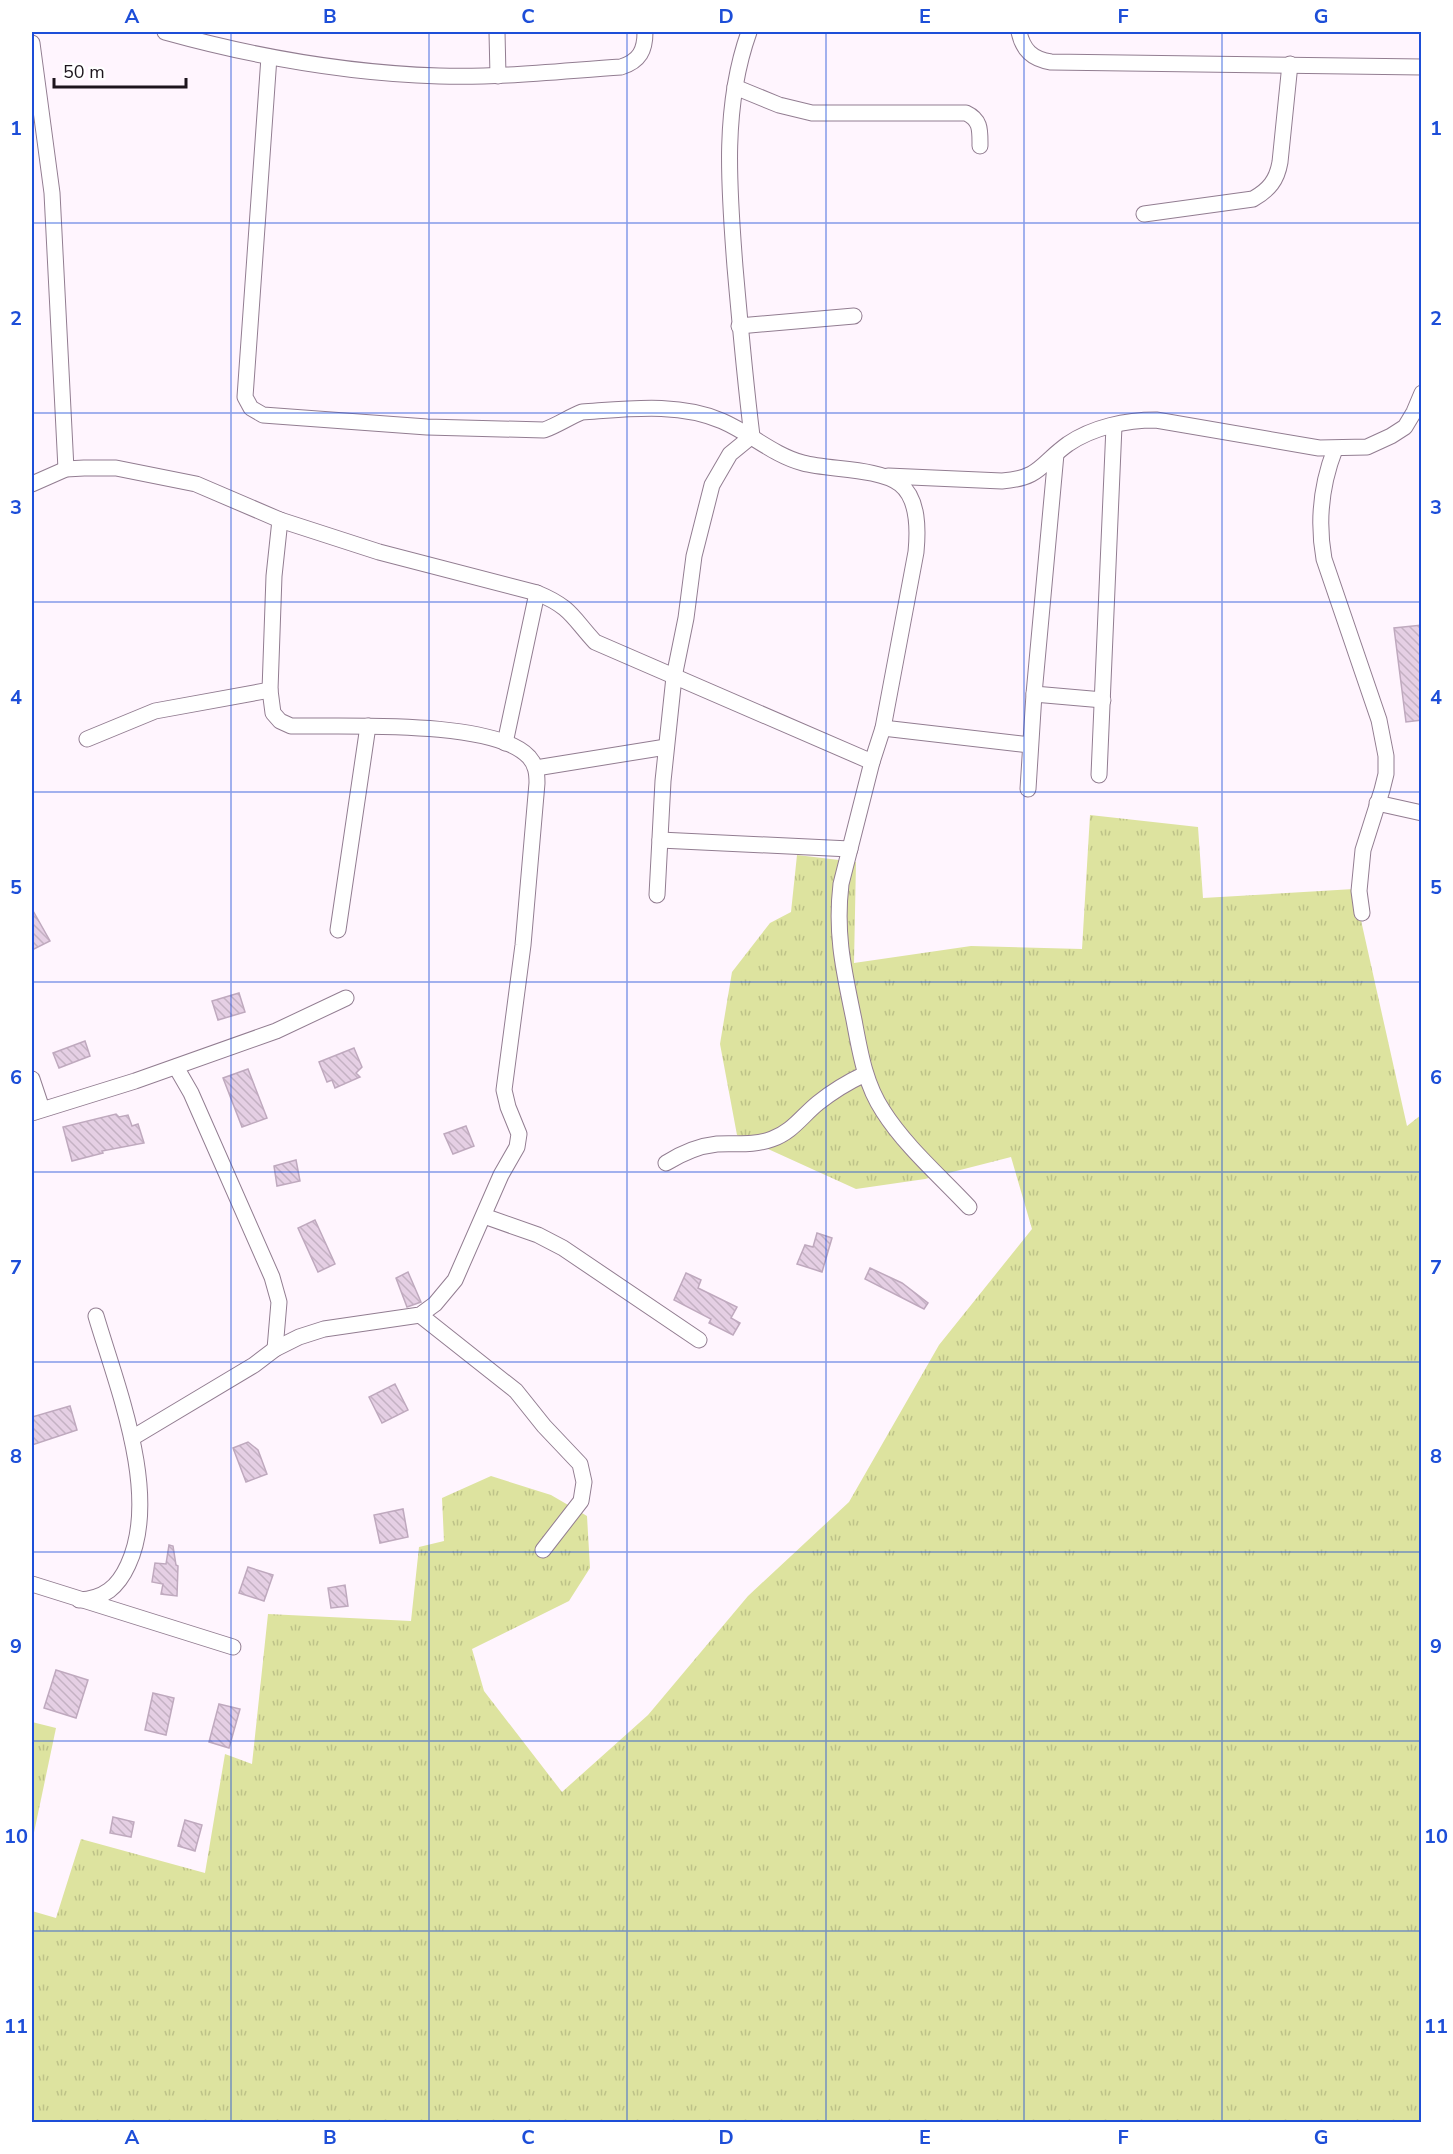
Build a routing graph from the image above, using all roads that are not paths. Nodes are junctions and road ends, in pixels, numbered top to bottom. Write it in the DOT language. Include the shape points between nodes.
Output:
graph roads {
  1 [pos="165,32"];
  2 [pos="497,32"];
  3 [pos="645,32"];
  4 [pos="749,32"];
  5 [pos="1019,32"];
  6 [pos="32,42"];
  7 [pos="269,57"];
  8 [pos="1290,64"];
  9 [pos="1422,67"];
  10 [pos="498,76"];
  11 [pos="735,87"];
  12 [pos="980,146"];
  13 [pos="1144,214"];
  14 [pos="854,316"];
  15 [pos="739,326"];
  16 [pos="1422,393"];
  17 [pos="1114,426"];
  18 [pos="752,436"];
  19 [pos="1335,449"];
  20 [pos="1056,454"];
  21 [pos="66,469"];
  22 [pos="887,476"];
  23 [pos="32,484"];
  24 [pos="280,520"];
  25 [pos="537,593"];
  26 [pos="674,677"];
  27 [pos="270,690"];
  28 [pos="1034,694"];
  29 [pos="1102,700"];
  30 [pos="368,726"];
  31 [pos="883,728"];
  32 [pos="87,739"];
  33 [pos="505,743"];
  34 [pos="1030,745"];
  35 [pos="666,747"];
  36 [pos="872,762"];
  37 [pos="536,768"];
  38 [pos="1099,775"];
  39 [pos="1028,789"];
  40 [pos="1377,803"];
  41 [pos="1422,813"];
  42 [pos="660,840"];
  43 [pos="850,849"];
  44 [pos="657,895"];
  45 [pos="1362,913"];
  46 [pos="338,930"];
  47 [pos="346,998"];
  48 [pos="176,1067"];
  49 [pos="865,1074"];
  50 [pos="32,1079"];
  51 [pos="37,1111"];
  52 [pos="666,1163"];
  53 [pos="969,1207"];
  54 [pos="484,1216"];
  55 [pos="420,1315"];
  56 [pos="96,1316"];
  57 [pos="699,1340"];
  58 [pos="275,1349"];
  59 [pos="132,1438"];
  60 [pos="543,1550"];
  61 [pos="32,1584"];
  62 [pos="79,1600"];
  63 [pos="233,1647"];
  1 -- 7 [label="street"];
  2 -- 10 [label="street"];
  3 -- 10 [label="street" via="639,57 621,67"];
  4 -- 11 [label="street"];
  5 -- 8 [label="street" via="1029,54 1051,62"];
  6 -- 21 [label="street" via="52,193"];
  7 -- 10 [label="street" via="383,73"];
  7 -- 18 [label="street" via="245,397 251,408 263,415 427,427 544,430 582,412 668,409 697,412"];
  8 -- 9 [label="street"];
  8 -- 13 [label="street" via="1280,162 1272,185 1253,199"];
  11 -- 12 [label="street" via="812,113 966,113 979,124"];
  11 -- 15 [label="street" via="729,157"];
  14 -- 15 [label="street"];
  15 -- 18 [label="street"];
  16 -- 19 [label="street" via="1405,427 1367,447"];
  17 -- 19 [label="street" via="1156,420"];
  17 -- 20 [label="street" via="1083,435"];
  17 -- 29 [label="street"];
  18 -- 22 [label="street" via="785,457 803,463"];
  18 -- 26 [label="street" via="730,454 712,485 694,556"];
  19 -- 40 [label="street" via="1321,498 1321,544 1384,738 1386,774"];
  20 -- 22 [label="street" via="1033,474 1018,480"];
  20 -- 28 [label="street"];
  21 -- 23 [label="street"];
  21 -- 24 [label="street" via="116,468 196,484"];
  22 -- 31 [label="street" via="901,485 911,499 918,533"];
  24 -- 25 [label="street" via="379,552"];
  24 -- 27 [label="street"];
  25 -- 26 [label="street" via="565,607 595,642"];
  25 -- 33 [label="street"];
  26 -- 35 [label="street"];
  26 -- 36 [label="street"];
  27 -- 30 [label="street" via="273,713 280,722 291,726"];
  27 -- 32 [label="street" via="155,711"];
  28 -- 29 [label="street"];
  28 -- 34 [label="street"];
  29 -- 38 [label="street"];
  30 -- 33 [label="street" via="458,732"];
  30 -- 46 [label="street"];
  31 -- 34 [label="street"];
  31 -- 36 [label="street"];
  33 -- 37 [label="street" via="530,758"];
  34 -- 39 [label="street"];
  35 -- 37 [label="street"];
  35 -- 42 [label="street"];
  36 -- 43 [label="street"];
  37 -- 54 [label="street" via="523,945 504,1090 519,1134 518,1147"];
  40 -- 41 [label="street"];
  40 -- 45 [label="street" via="1363,850"];
  42 -- 43 [label="street"];
  42 -- 44 [label="street"];
  43 -- 49 [label="street" via="839,903 839,942"];
  47 -- 48 [label="street" via="276,1031"];
  48 -- 51 [label="street"];
  48 -- 58 [label="street" via="272,1277 279,1302"];
  49 -- 52 [label="street" via="830,1094 794,1127 774,1139 752,1145 691,1149"];
  49 -- 53 [label="street" via="892,1125"];
  50 -- 51 [label="street"];
  54 -- 55 [label="street" via="455,1280"];
  54 -- 57 [label="street" via="563,1248"];
  55 -- 58 [label="street" via="324,1329"];
  55 -- 60 [label="street" via="516,1392 580,1464 584,1482 581,1501"];
  56 -- 59 [label="street"];
  58 -- 59 [label="street"];
  59 -- 62 [label="street" via="141,1504 132,1557 115,1587 98,1597"];
  61 -- 62 [label="street"];
  62 -- 63 [label="street"];
}
